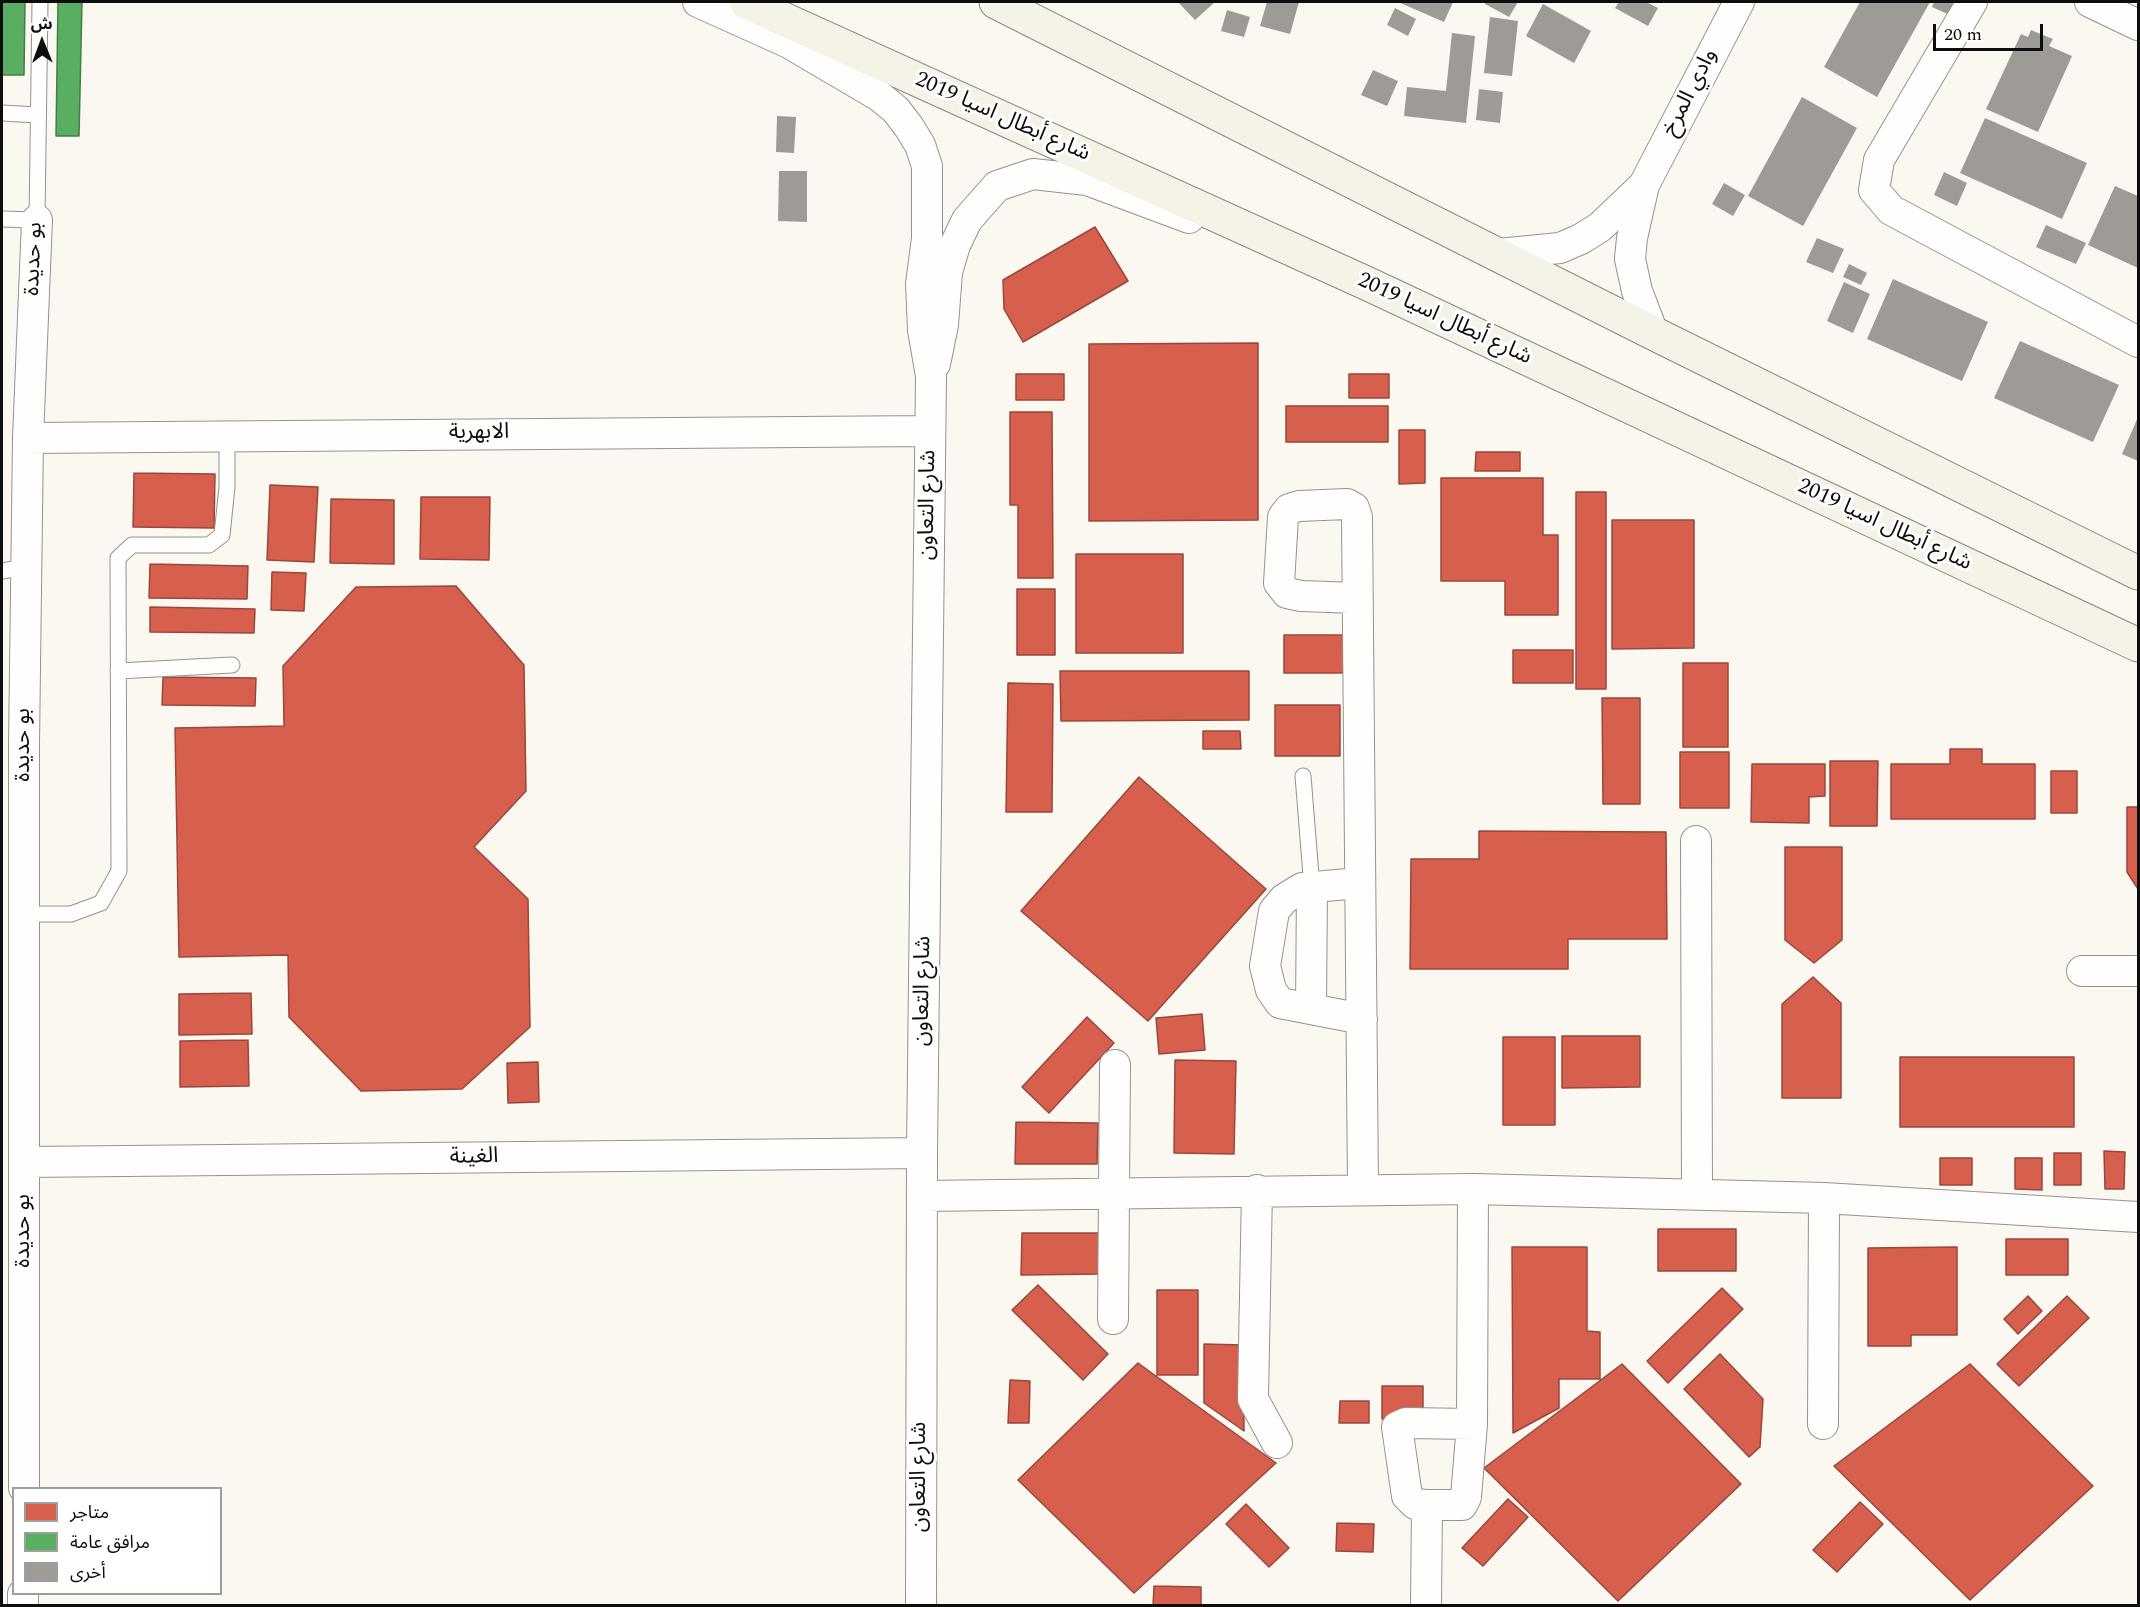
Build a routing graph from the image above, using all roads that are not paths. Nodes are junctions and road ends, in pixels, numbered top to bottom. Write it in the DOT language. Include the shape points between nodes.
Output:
graph roads {
  1 [pos="40,2"];
  2 [pos="698,2"];
  3 [pos="746,2"];
  4 [pos="996,2"];
  5 [pos="1739,2"];
  6 [pos="1972,2"];
  7 [pos="2090,2"];
  8 [pos="2139,25"];
  9 [pos="2,113"];
  10 [pos="38,115"];
  11 [pos="1644,185"];
  12 [pos="2,219"];
  13 [pos="37,220"];
  14 [pos="1498,254"];
  15 [pos="1366,283"];
  16 [pos="1653,333"];
  17 [pos="2139,342"];
  18 [pos="931,376"];
  19 [pos="930,431"];
  20 [pos="227,436"];
  21 [pos="28,438"];
  22 [pos="14,569"];
  23 [pos="2139,573"];
  24 [pos="1356,598"];
  25 [pos="2139,645"];
  26 [pos="232,665"];
  27 [pos="118,671"];
  28 [pos="13,744"];
  29 [pos="1303,776"];
  30 [pos="1696,841"];
  31 [pos="1360,883"];
  32 [pos="1312,888"];
  33 [pos="25,914"];
  34 [pos="2082,971"];
  35 [pos="2139,971"];
  36 [pos="1311,1009"];
  37 [pos="1362,1019"];
  38 [pos="1115,1065"];
  39 [pos="922,1153"];
  40 [pos="26,1162"];
  41 [pos="1364,1189"];
  42 [pos="1473,1189"];
  43 [pos="1257,1190"];
  44 [pos="1114,1193"];
  45 [pos="1697,1194"];
  46 [pos="922,1196"];
  47 [pos="1824,1198"];
  48 [pos="2139,1217"];
  49 [pos="1113,1319"];
  50 [pos="1472,1424"];
  51 [pos="1823,1424"];
  52 [pos="1277,1443"];
  53 [pos="24,1487"];
  54 [pos="1427,1505"];
  55 [pos="921,1605"];
  56 [pos="1426,1605"];
  1 -- 10 [label="lane, بو حديدة"];
  2 -- 18 [label="street, شارع التعاون" via="789,43 829,66 879,96 909,127 927,166 927,238 921,284 922,330"];
  3 -- 15 [label="main road, شارع أبطال اسيا 2019"];
  4 -- 14 [label="main road"];
  5 -- 11 [label="street, وادي المرخ"];
  6 -- 17 [label="street" via="1880,160 1874,190 1891,210"];
  7 -- 8 [label="street"];
  9 -- 10 [label="lane"];
  10 -- 13 [label="lane, بو حديدة"];
  11 -- 14 [label="street, وادي المرخ" via="1600,227 1581,239 1560,248"];
  11 -- 16 [label="street, وادي المرخ" via="1630,259"];
  12 -- 13 [label="lane"];
  13 -- 21 [label="street, بو حديدة"];
  14 -- 16 [label="main road"];
  15 -- 18 [label="street, شارع التعاون" via="1087,180 1033,174 997,186 959,234 947,272 941,342"];
  15 -- 25 [label="main road, شارع أبطال اسيا 2019"];
  16 -- 23 [label="main road"];
  18 -- 19 [label="street, شارع التعاون"];
  19 -- 20 [label="street, الابهرية"];
  19 -- 39 [label="street, شارع التعاون"];
  20 -- 21 [label="street, الابهرية"];
  20 -- 27 [label="lane" via="222,535 209,545 132,545 118,558"];
  21 -- 22 [label="street, بو حديدة"];
  22 -- 28 [label="street, بو حديدة"];
  24 -- 31 [label="street"];
  26 -- 27 [label="lane"];
  27 -- 33 [label="lane" via="119,871 100,903 71,914"];
  28 -- 33 [label="street, بو حديدة"];
  29 -- 32 [label="lane"];
  30 -- 45 [label="street"];
  31 -- 32 [label="street"];
  31 -- 37 [label="street"];
  32 -- 36 [label="street"];
  32 -- 36 [label="street" via="1302,888 1284,898 1274,911 1265,966 1271,990 1280,1003"];
  33 -- 40 [label="street, بو حديدة"];
  34 -- 35 [label="street"];
  36 -- 37 [label="street"];
  37 -- 41 [label="street"];
  38 -- 44 [label="street"];
  39 -- 40 [label="street, الغينة"];
  39 -- 46 [label="street, شارع التعاون"];
  40 -- 53 [label="street, بو حديدة"];
  41 -- 42 [label="street"];
  41 -- 43 [label="street"];
  42 -- 45 [label="street"];
  42 -- 50 [label="street"];
  43 -- 44 [label="street"];
  43 -- 52 [label="street" via="1252,1399"];
  44 -- 46 [label="street"];
  44 -- 49 [label="street"];
  45 -- 47 [label="street"];
  46 -- 55 [label="street, شارع التعاون"];
  47 -- 48 [label="street"];
  47 -- 51 [label="street"];
  50 -- 54 [label="street" via="1462,1505"];
  50 -- 54 [label="street" via="1406,1423 1397,1427 1407,1496 1415,1504"];
  54 -- 56 [label="street"];
}
